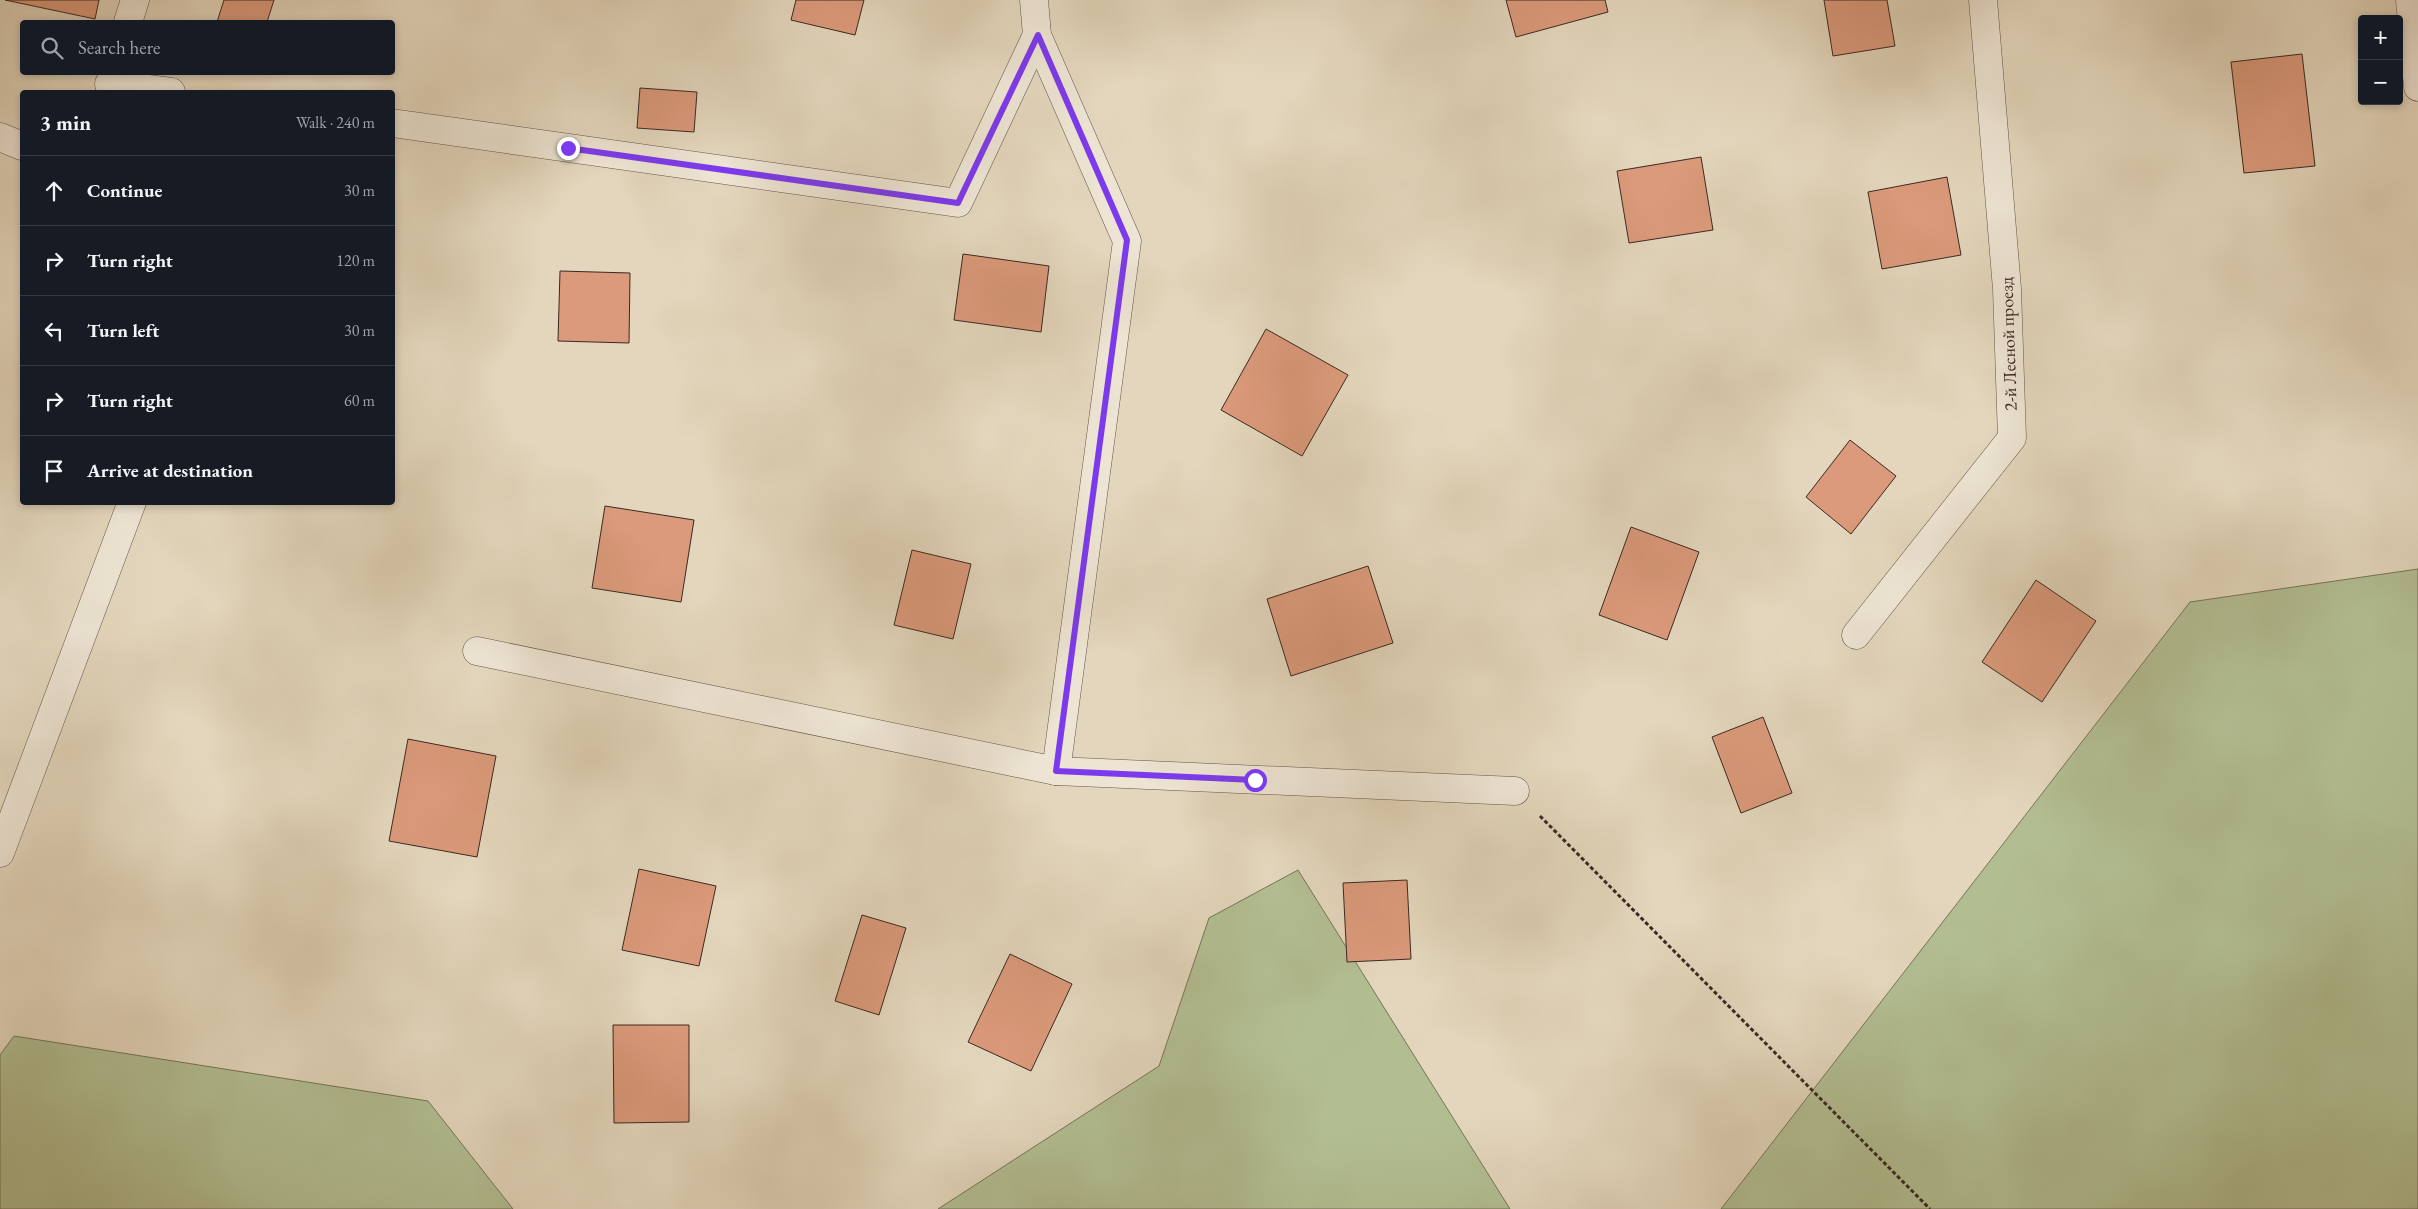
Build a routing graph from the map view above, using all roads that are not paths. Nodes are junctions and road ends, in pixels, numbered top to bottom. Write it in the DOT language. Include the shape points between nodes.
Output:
graph roads {
  1 [pos="135,0"];
  2 [pos="1034,0"];
  3 [pos="1983,0"];
  4 [pos="2410,0"];
  5 [pos="129,20"];
  6 [pos="1038,35"];
  7 [pos="110,83"];
  8 [pos="2418,87"];
  9 [pos="157,90"];
  10 [pos="395,124"];
  11 [pos="0,137"];
  12 [pos="20,145"];
  13 [pos="131,505"];
  14 [pos="1856,635"];
  15 [pos="477,651"];
  16 [pos="1056,771"];
  17 [pos="1515,790"];
  18 [pos="0,854"];
  1 -- 5 [label="street"];
  2 -- 6 [label="street"];
  3 -- 14 [label="street, 2-й Лесной проезд" via="2007,289 2012,438"];
  4 -- 8 [label="street"];
  6 -- 10 [label="street" via="958,203"];
  6 -- 16 [label="street" via="1127,240"];
  7 -- 9 [label="street"];
  11 -- 12 [label="street"];
  13 -- 18 [label="street"];
  15 -- 16 [label="street"];
  16 -- 17 [label="street"];
}
